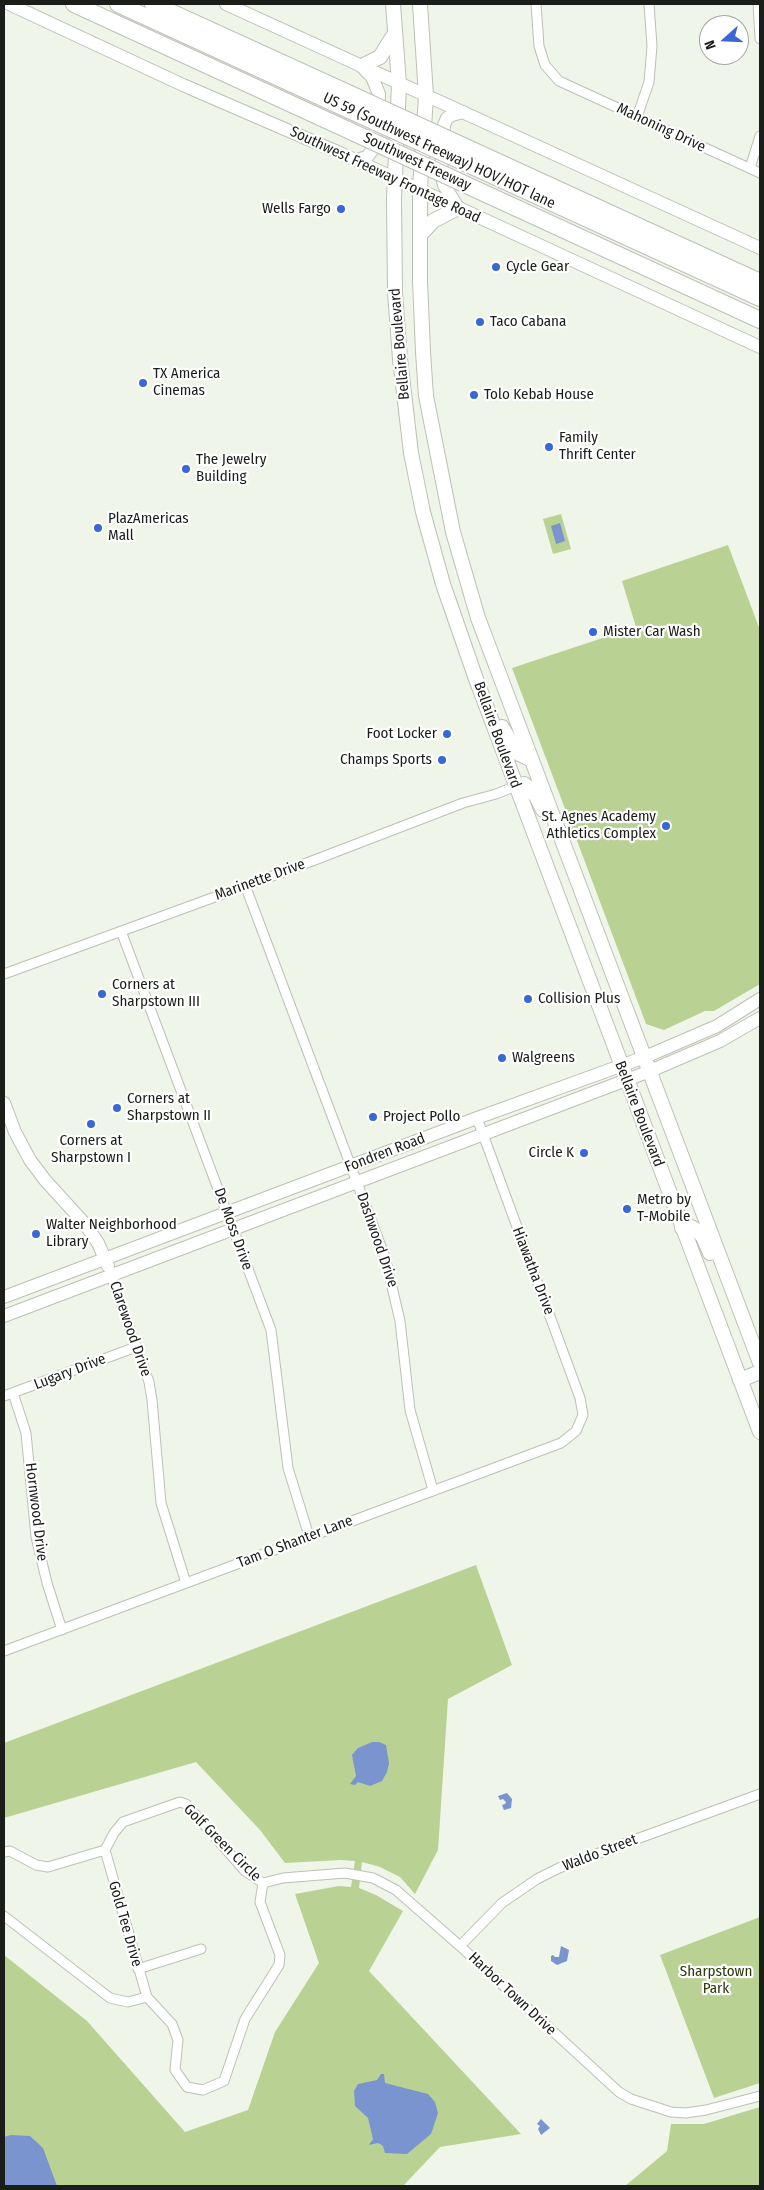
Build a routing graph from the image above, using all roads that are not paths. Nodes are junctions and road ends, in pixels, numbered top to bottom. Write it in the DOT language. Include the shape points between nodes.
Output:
graph roads {
  1 [pos="9,4"];
  2 [pos="74,4"];
  3 [pos="118,4"];
  4 [pos="153,4"];
  5 [pos="226,4"];
  6 [pos="393,4"];
  7 [pos="420,4"];
  8 [pos="536,4"];
  9 [pos="649,4"];
  10 [pos="758,4"];
  11 [pos="395,33"];
  12 [pos="760,40"];
  13 [pos="362,66"];
  14 [pos="399,84"];
  15 [pos="426,96"];
  16 [pos="349,101"];
  17 [pos="463,112"];
  18 [pos="637,117"];
  19 [pos="760,136"];
  20 [pos="472,158"];
  21 [pos="356,160"];
  22 [pos="750,168"];
  23 [pos="760,172"];
  24 [pos="394,178"];
  25 [pos="420,190"];
  26 [pos="458,208"];
  27 [pos="420,235"];
  28 [pos="760,248"];
  29 [pos="760,282"];
  30 [pos="760,298"];
  31 [pos="760,320"];
  32 [pos="760,347"];
  33 [pos="489,715"];
  34 [pos="532,760"];
  35 [pos="516,786"];
  36 [pos="568,853"];
  37 [pos="245,885"];
  38 [pos="121,931"];
  39 [pos="4,974"];
  40 [pos="760,999"];
  41 [pos="760,1018"];
  42 [pos="645,1057"];
  43 [pos="621,1066"];
  44 [pos="650,1071"];
  45 [pos="626,1080"];
  46 [pos="4,1104"];
  47 [pos="477,1118"];
  48 [pos="481,1134"];
  49 [pos="351,1166"];
  50 [pos="357,1181"];
  51 [pos="228,1213"];
  52 [pos="233,1228"];
  53 [pos="682,1228"];
  54 [pos="106,1260"];
  55 [pos="111,1276"];
  56 [pos="733,1290"];
  57 [pos="4,1298"];
  58 [pos="4,1316"];
  59 [pos="136,1347"];
  60 [pos="760,1362"];
  61 [pos="760,1372"];
  62 [pos="740,1380"];
  63 [pos="8,1395"];
  64 [pos="580,1424"];
  65 [pos="760,1432"];
  66 [pos="433,1490"];
  67 [pos="309,1536"];
  68 [pos="186,1583"];
  69 [pos="62,1630"];
  70 [pos="4,1651"];
  71 [pos="760,1794"];
  72 [pos="105,1850"];
  73 [pos="4,1852"];
  74 [pos="263,1883"];
  75 [pos="4,1916"];
  76 [pos="460,1946"];
  77 [pos="201,1949"];
  78 [pos="138,1969"];
  79 [pos="147,1997"];
  80 [pos="760,2096"];
  1 -- 21 [label="main road, Southwest Freeway Frontage Road" via="183,85"];
  2 -- 31 [label="highway, Southwest Freeway, bridge"];
  3 -- 16 [label="highway, US 59 (Southwest Freeway) HOV/HOT lane"];
  4 -- 16 [label="highway"];
  5 -- 13 [label="main road"];
  6 -- 11 [label="main road, Bellaire Boulevard"];
  7 -- 15 [label="main road, Bellaire Boulevard"];
  8 -- 18 [label="street, Mahoning Drive" via="544,65 562,82"];
  9 -- 18 [label="street" via="652,46 649,82"];
  10 -- 12 [label="street"];
  11 -- 13 [label="main road" via="380,57"];
  11 -- 14 [label="main road, Bellaire Boulevard"];
  13 -- 14 [label="main road"];
  13 -- 21 [label="main road" via="372,77 379,94 378,115 374,148 366,157"];
  14 -- 15 [label="main road"];
  14 -- 24 [label="main road, Bellaire Boulevard"];
  15 -- 17 [label="main road"];
  15 -- 25 [label="main road, Bellaire Boulevard"];
  16 -- 20 [label="highway, bridge"];
  17 -- 26 [label="main road" via="447,118 444,126 441,173 444,185"];
  17 -- 28 [label="main road"];
  18 -- 22 [label="street, Mahoning Drive"];
  19 -- 22 [label="street"];
  20 -- 29 [label="highway"];
  20 -- 30 [label="highway, US 59 (Southwest Freeway) HOV/HOT lane"];
  21 -- 24 [label="main road, Southwest Freeway Frontage Road"];
  22 -- 23 [label="street, Mahoning Drive"];
  24 -- 25 [label="main road, Southwest Freeway Frontage Road"];
  24 -- 33 [label="main road, Bellaire Boulevard" via="400,359 411,453 443,584"];
  25 -- 26 [label="main road, Southwest Freeway Frontage Road"];
  25 -- 27 [label="main road, Bellaire Boulevard"];
  26 -- 27 [label="main road" via="433,221"];
  26 -- 32 [label="main road, Southwest Freeway Frontage Road"];
  27 -- 34 [label="main road, Bellaire Boulevard" via="426,396 446,507 472,600"];
  33 -- 34 [label="main road" via="496,719 517,753"];
  33 -- 35 [label="main road, Bellaire Boulevard"];
  34 -- 36 [label="main road, Bellaire Boulevard"];
  35 -- 36 [label="main road" via="524,784 536,796 554,836"];
  35 -- 37 [label="street, Marinette Drive"];
  35 -- 43 [label="main road, Bellaire Boulevard"];
  36 -- 42 [label="main road, Bellaire Boulevard"];
  37 -- 38 [label="street, Marinette Drive"];
  37 -- 49 [label="street, Dashwood Drive"];
  38 -- 39 [label="street, Marinette Drive"];
  38 -- 51 [label="street, De Moss Drive"];
  40 -- 42 [label="main road, Fondren Road" via="717,1026"];
  41 -- 44 [label="main road, Fondren Road" via="720,1041"];
  42 -- 43 [label="main road, Fondren Road"];
  42 -- 44 [label="main road, Bellaire Boulevard"];
  43 -- 45 [label="main road, Bellaire Boulevard"];
  43 -- 47 [label="main road, Fondren Road"];
  44 -- 45 [label="main road, Fondren Road"];
  44 -- 56 [label="main road, Bellaire Boulevard"];
  45 -- 48 [label="main road, Fondren Road"];
  45 -- 53 [label="main road, Bellaire Boulevard"];
  46 -- 54 [label="main road, Clarewood Drive" via="30,1160 85,1224"];
  47 -- 48 [label="street, Hiawatha Drive"];
  47 -- 49 [label="main road, Fondren Road"];
  48 -- 50 [label="main road, Fondren Road"];
  48 -- 64 [label="street, Hiawatha Drive" via="580,1398 583,1415"];
  49 -- 50 [label="street, Dashwood Drive"];
  49 -- 51 [label="main road, Fondren Road"];
  50 -- 52 [label="main road, Fondren Road"];
  50 -- 66 [label="street, Dashwood Drive" via="392,1279 410,1410"];
  51 -- 52 [label="street, De Moss Drive"];
  51 -- 54 [label="main road, Fondren Road"];
  52 -- 55 [label="main road, Fondren Road"];
  52 -- 67 [label="street, De Moss Drive" via="271,1330 288,1468"];
  53 -- 56 [label="main road" via="691,1227 703,1237 719,1273"];
  53 -- 62 [label="main road, Bellaire Boulevard"];
  54 -- 55 [label="main road, Clarewood Drive"];
  54 -- 57 [label="main road, Fondren Road"];
  55 -- 58 [label="main road, Fondren Road"];
  55 -- 59 [label="street, Clarewood Drive"];
  56 -- 60 [label="main road, Bellaire Boulevard"];
  59 -- 63 [label="street, Lugary Drive"];
  59 -- 68 [label="street, Clarewood Drive" via="152,1400 161,1503"];
  61 -- 62 [label="main road"];
  62 -- 65 [label="main road, Bellaire Boulevard"];
  63 -- 69 [label="street, Hornwood Drive" via="26,1433 36,1537"];
  64 -- 66 [label="street, Tam O Shanter Lane" via="570,1437 560,1443"];
  66 -- 67 [label="street, Tam O Shanter Lane"];
  67 -- 68 [label="street, Tam O Shanter Lane"];
  68 -- 69 [label="street, Tam O Shanter Lane"];
  69 -- 70 [label="street, Tam O Shanter Lane"];
  71 -- 76 [label="street, Waldo Street" via="559,1868 502,1903"];
  72 -- 73 [label="street" via="48,1867 36,1865 10,1851"];
  72 -- 74 [label="street, Golf Green Circle" via="123,1822 180,1802 186,1804 245,1871"];
  72 -- 78 [label="street, Gold Tee Drive"];
  74 -- 76 [label="street, Harbor Town Drive" via="339,1873 372,1878 396,1890"];
  74 -- 79 [label="street, Golf Green Circle" via="260,1897 280,1955 279,1965 245,2019 224,2081 203,2090 187,2088 175,2070 178,2040 172,2024"];
  75 -- 79 [label="street" via="110,1998 128,2002"];
  76 -- 80 [label="street, Harbor Town Drive" via="567,2046 631,2099 671,2112 686,2113"];
  77 -- 78 [label="street"];
  78 -- 79 [label="street, Gold Tee Drive"];
}
